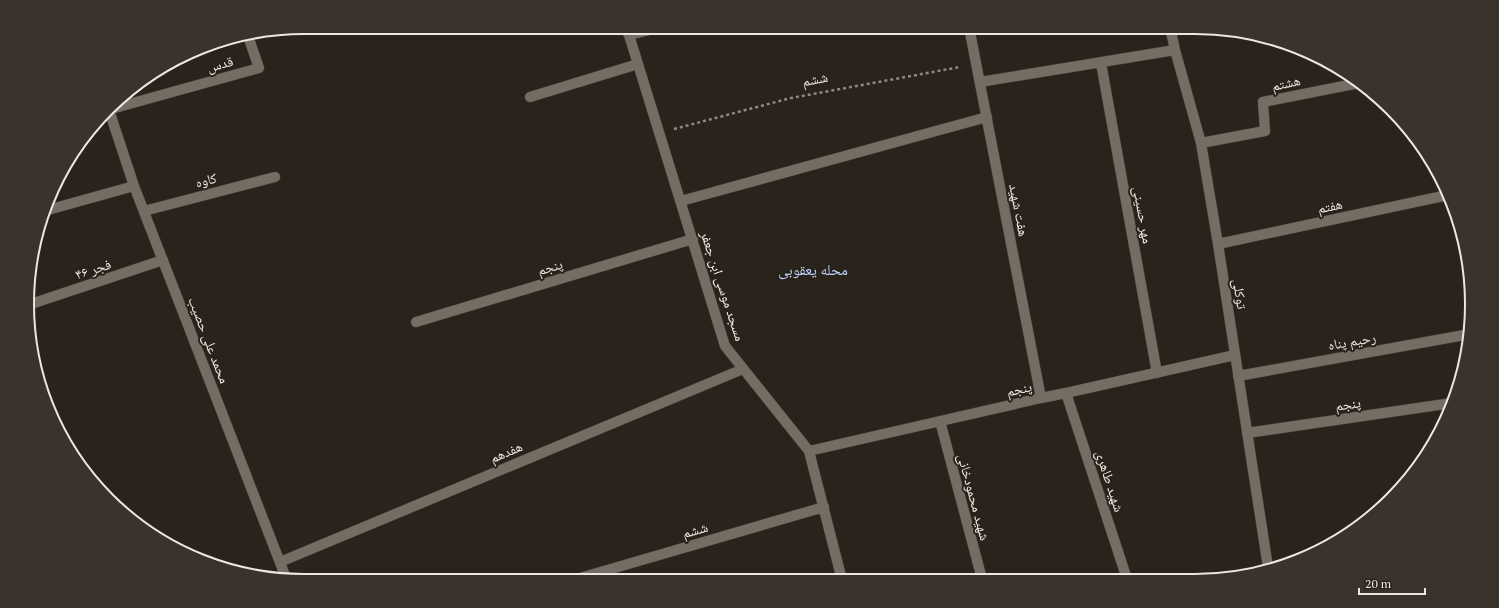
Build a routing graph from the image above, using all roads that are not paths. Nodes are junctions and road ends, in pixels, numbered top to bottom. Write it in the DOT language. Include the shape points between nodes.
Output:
graph roads {
  1 [pos="627,34"];
  2 [pos="971,34"];
  3 [pos="1172,34"];
  4 [pos="249,39"];
  5 [pos="1175,50"];
  6 [pos="1101,62"];
  7 [pos="638,64"];
  8 [pos="980,82"];
  9 [pos="1352,85"];
  10 [pos="530,97"];
  11 [pos="119,107"];
  12 [pos="111,115"];
  13 [pos="987,117"];
  14 [pos="1201,144"];
  15 [pos="275,178"];
  16 [pos="134,186"];
  17 [pos="1442,196"];
  18 [pos="681,201"];
  19 [pos="52,208"];
  20 [pos="144,210"];
  21 [pos="693,239"];
  22 [pos="1218,244"];
  23 [pos="163,260"];
  24 [pos="34,303"];
  25 [pos="416,322"];
  26 [pos="1463,335"];
  27 [pos="1235,355"];
  28 [pos="743,369"];
  29 [pos="1157,373"];
  30 [pos="1238,376"];
  31 [pos="1066,393"];
  32 [pos="1041,398"];
  33 [pos="1445,404"];
  34 [pos="940,421"];
  35 [pos="1247,433"];
  36 [pos="809,451"];
  37 [pos="824,507"];
  38 [pos="280,562"];
  39 [pos="1267,564"];
  40 [pos="284,573"];
  41 [pos="594,574"];
  42 [pos="841,574"];
  43 [pos="981,574"];
  44 [pos="1125,574"];
  1 -- 7 [label="street, مسجد موسی ابن جعفر"];
  2 -- 8 [label="street, هفت شهید"];
  3 -- 5 [label="street, توکلی"];
  4 -- 11 [label="street, قدس" via="259,68"];
  5 -- 6 [label="street"];
  5 -- 14 [label="street, توکلی"];
  6 -- 8 [label="street"];
  6 -- 29 [label="street, مهر حسینی"];
  7 -- 10 [label="street"];
  7 -- 18 [label="street, مسجد موسی ابن جعفر"];
  8 -- 13 [label="street, هفت شهید"];
  9 -- 14 [label="street, هشتم" via="1263,102 1265,131"];
  12 -- 16 [label="street, محمد علی حصیب"];
  13 -- 18 [label="street"];
  13 -- 32 [label="street, هفت شهید"];
  14 -- 22 [label="street, توکلی"];
  15 -- 20 [label="street, کاوه"];
  16 -- 19 [label="street"];
  16 -- 20 [label="street, محمد علی حصیب"];
  17 -- 22 [label="street, هفتم"];
  18 -- 21 [label="street, مسجد موسی ابن جعفر"];
  20 -- 23 [label="street, محمد علی حصیب"];
  21 -- 25 [label="street, پنجم"];
  21 -- 28 [label="street, مسجد موسی ابن جعفر" via="726,346"];
  22 -- 27 [label="street, توکلی"];
  23 -- 24 [label="street, فجر ۴۶"];
  23 -- 38 [label="street, محمد علی حصیب"];
  26 -- 30 [label="street, رحیم پناه"];
  27 -- 29 [label="street, پنجم"];
  27 -- 30 [label="street, توکلی"];
  28 -- 36 [label="street, مسجد موسی ابن جعفر"];
  28 -- 38 [label="street, هفدهم"];
  29 -- 31 [label="street, پنجم"];
  30 -- 35 [label="street, توکلی"];
  31 -- 32 [label="street, پنجم"];
  31 -- 44 [label="street, شهید طاهری"];
  32 -- 34 [label="street, پنجم"];
  33 -- 35 [label="street, پنجم"];
  34 -- 36 [label="street, پنجم"];
  34 -- 43 [label="street, شهید محمودخانی"];
  35 -- 39 [label="street, توکلی"];
  36 -- 37 [label="street, مسجد موسی ابن جعفر"];
  37 -- 41 [label="street, ششم"];
  37 -- 42 [label="street, مسجد موسی ابن جعفر"];
  38 -- 40 [label="street, محمد علی حصیب"];
}
